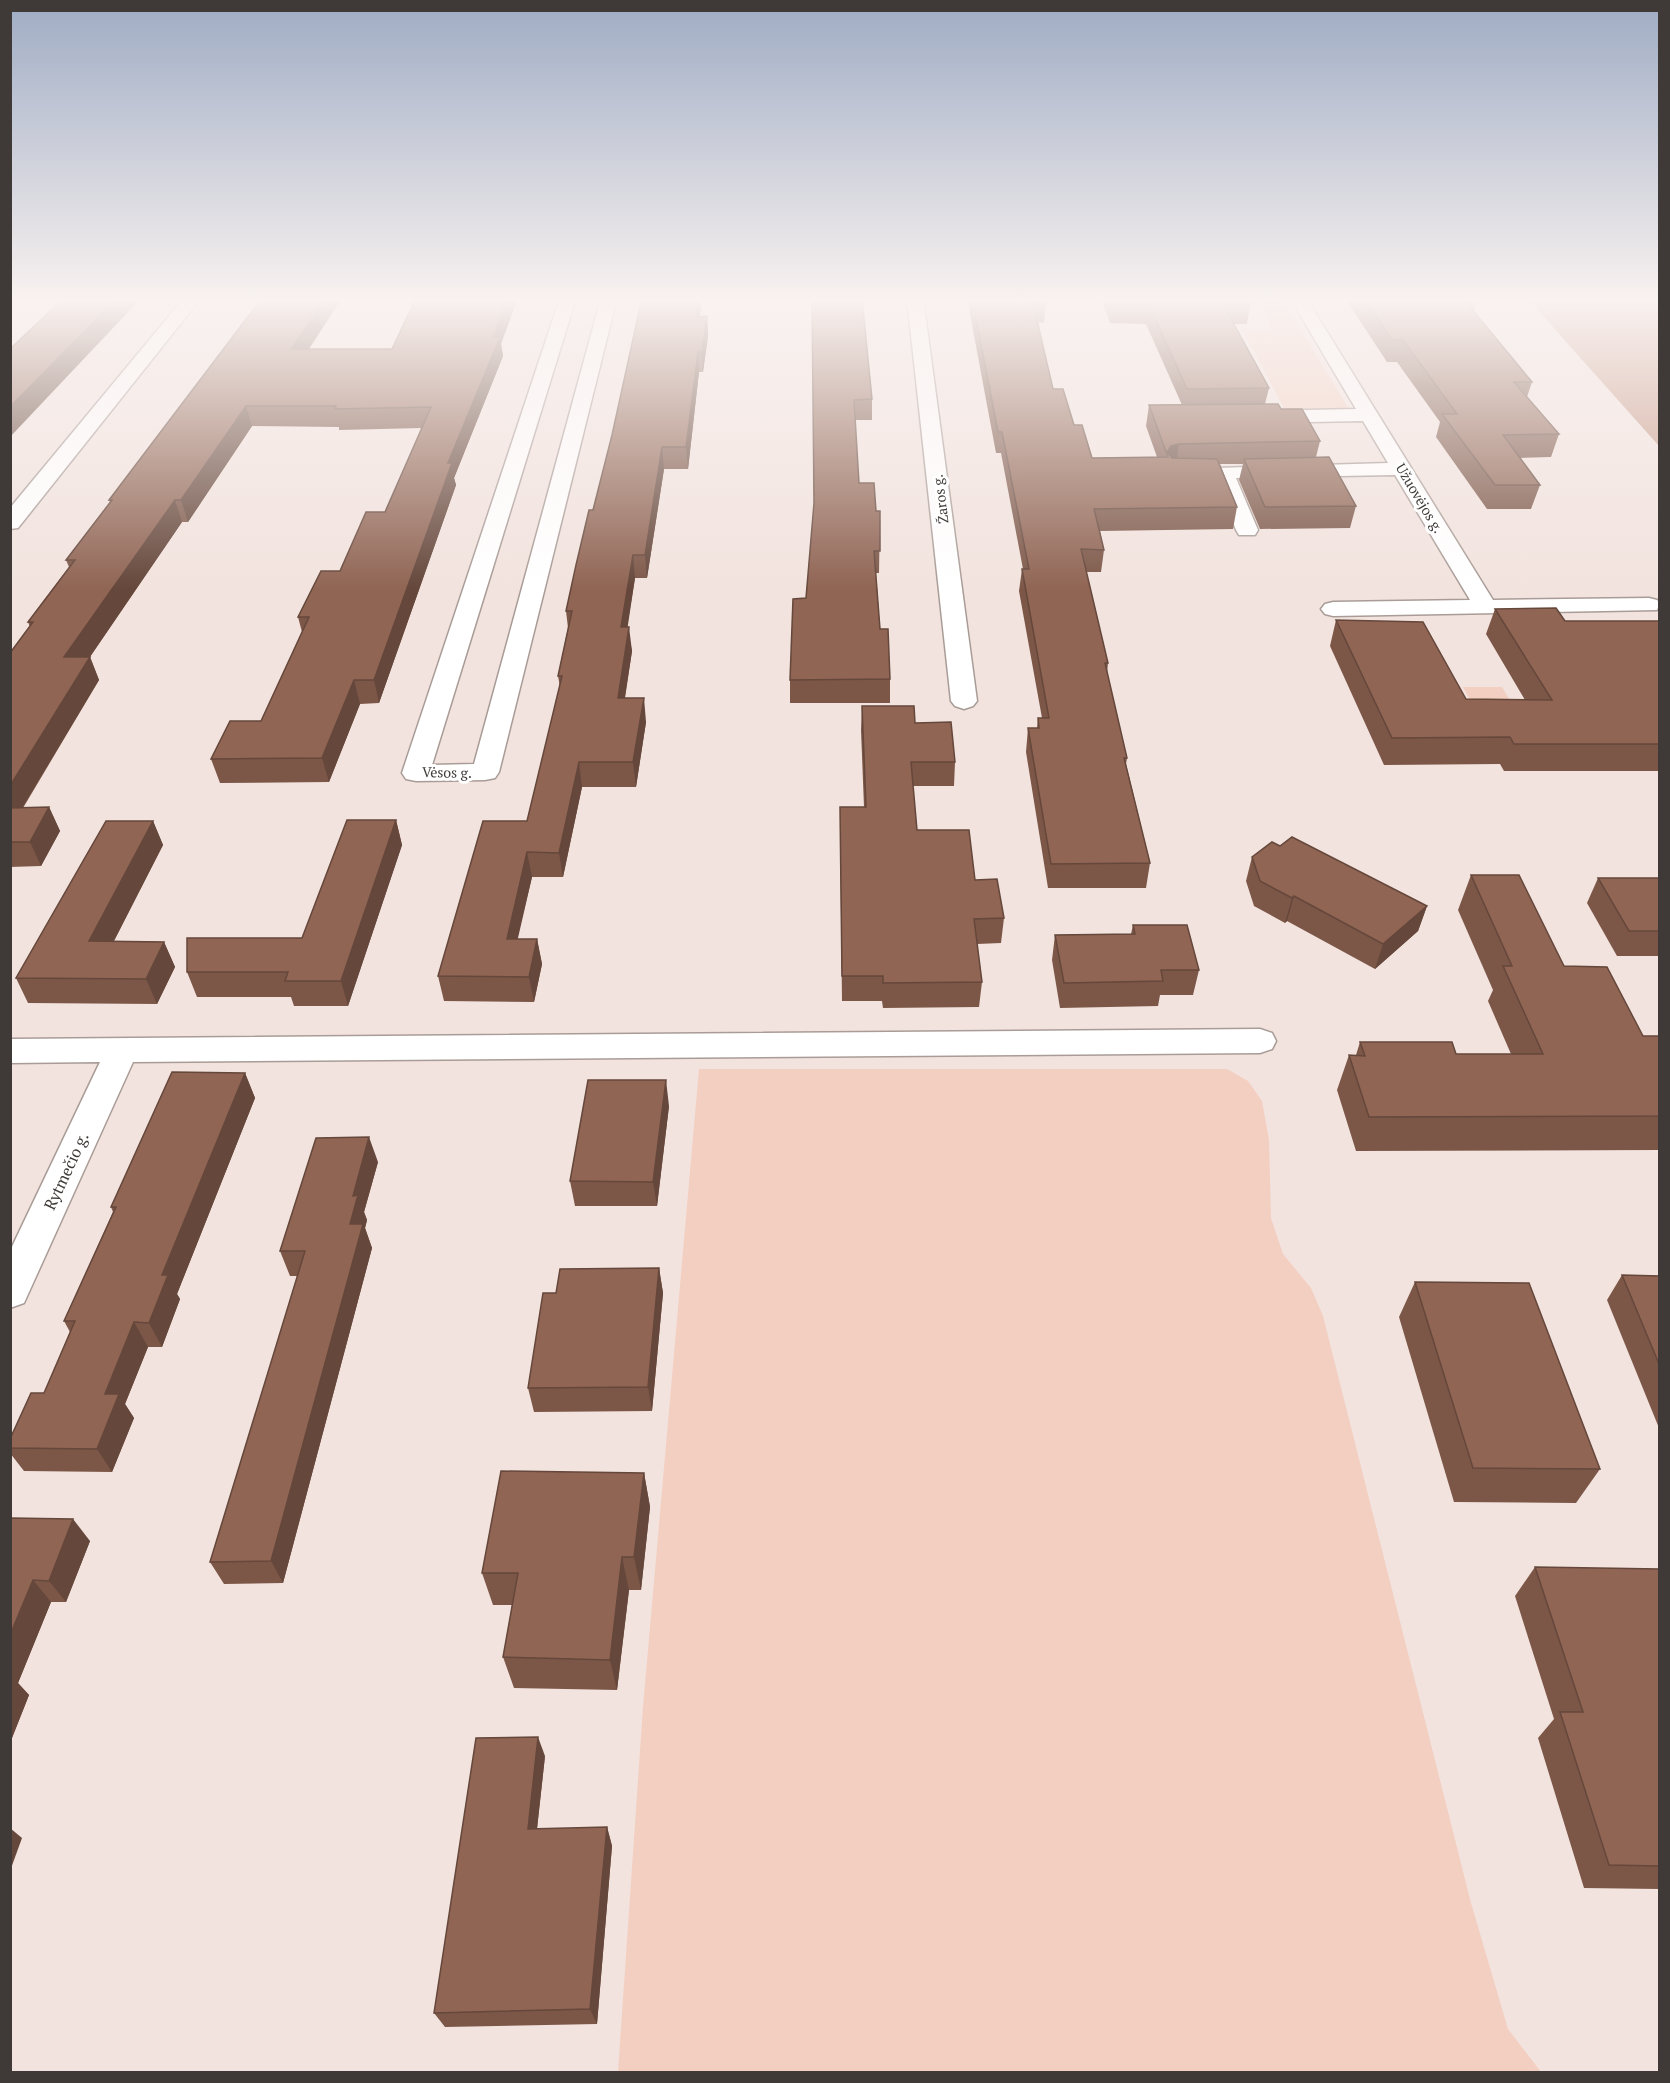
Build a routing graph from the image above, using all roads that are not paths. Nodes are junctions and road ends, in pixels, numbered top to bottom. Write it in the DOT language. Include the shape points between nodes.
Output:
graph roads {
  1 [pos="114,395"];
  2 [pos="557,395"];
  3 [pos="565,395"];
  4 [pos="927,395"];
  5 [pos="1357,395"];
  6 [pos="1369,415"];
  7 [pos="1241,417"];
  8 [pos="554,419"];
  9 [pos="1402,470"];
  10 [pos="10,523"];
  11 [pos="1247,530"];
  12 [pos="1649,605"];
  13 [pos="1485,606"];
  14 [pos="1333,609"];
  15 [pos="964,701"];
  16 [pos="1260,1041"];
  17 [pos="10,1050"];
  18 [pos="122,1051"];
  19 [pos="10,1292"];
  1 -- 10 [label="street"];
  2 -- 8 [label="street, Vėsos g."];
  3 -- 8 [label="street, Vėsos g."];
  4 -- 15 [label="street, Žaros g."];
  5 -- 6 [label="street, Užuovėjos g."];
  6 -- 7 [label="street"];
  6 -- 9 [label="street, Užuovėjos g."];
  8 -- 8 [label="street, Vėsos g." via="416,773 484,772"];
  9 -- 11 [label="street" via="1214,472"];
  9 -- 13 [label="street, Užuovėjos g."];
  12 -- 13 [label="street"];
  13 -- 14 [label="street"];
  16 -- 18 [label="street"];
  17 -- 18 [label="street"];
  18 -- 19 [label="street, Rytmečio g."];
}
